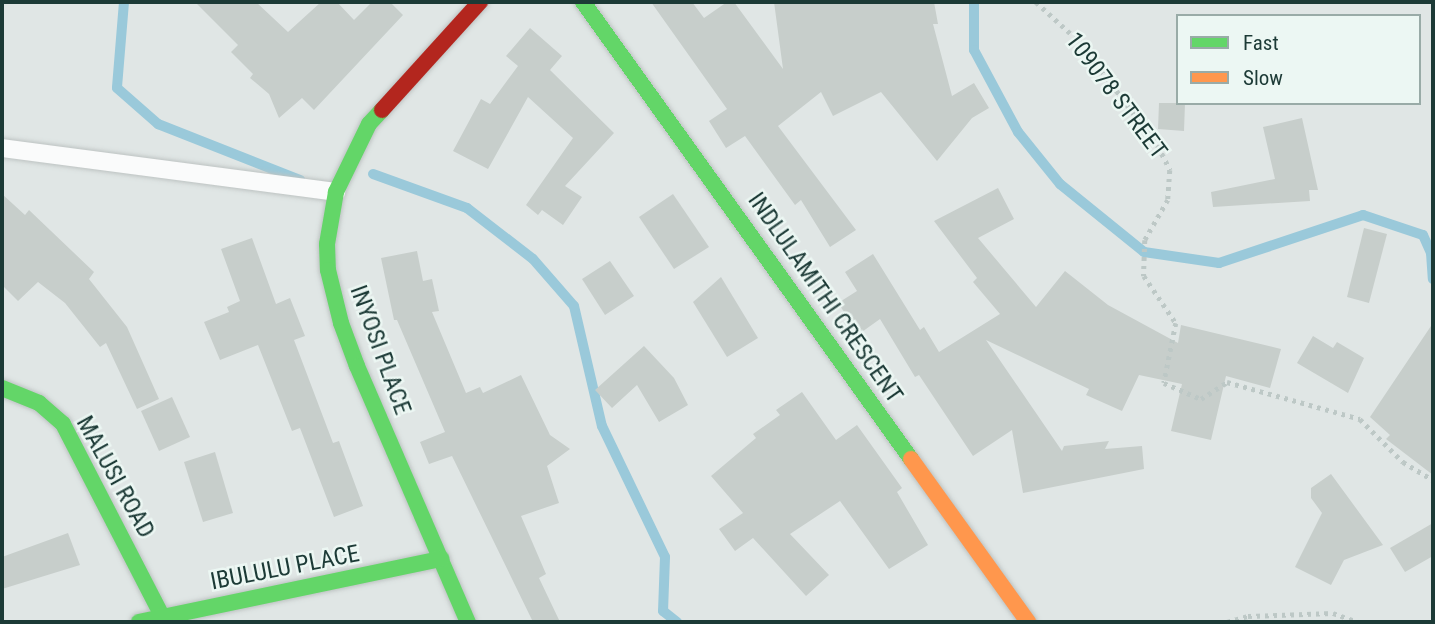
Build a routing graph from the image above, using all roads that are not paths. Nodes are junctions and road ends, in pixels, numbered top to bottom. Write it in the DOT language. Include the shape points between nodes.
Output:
graph roads {
  1 [pos="480,2"];
  2 [pos="583,2"];
  3 [pos="2,148"];
  4 [pos="336,192"];
  5 [pos="2,388"];
  6 [pos="441,559"];
  7 [pos="162,616"];
  8 [pos="139,622"];
  9 [pos="468,622"];
  10 [pos="1028,622"];
  1 -- 4 [label="street, INYOSI PLACE" via="369,124"];
  2 -- 10 [label="street, INDLULAMITHI CRESCENT"];
  3 -- 4 [label="lane"];
  4 -- 6 [label="street, INYOSI PLACE" via="328,257 341,323"];
  5 -- 7 [label="street, MALUSI ROAD" via="39,403 63,424"];
  6 -- 7 [label="street, IBULULU PLACE"];
  6 -- 9 [label="street, INYOSI PLACE"];
  7 -- 8 [label="street, IBULULU PLACE"];
}
